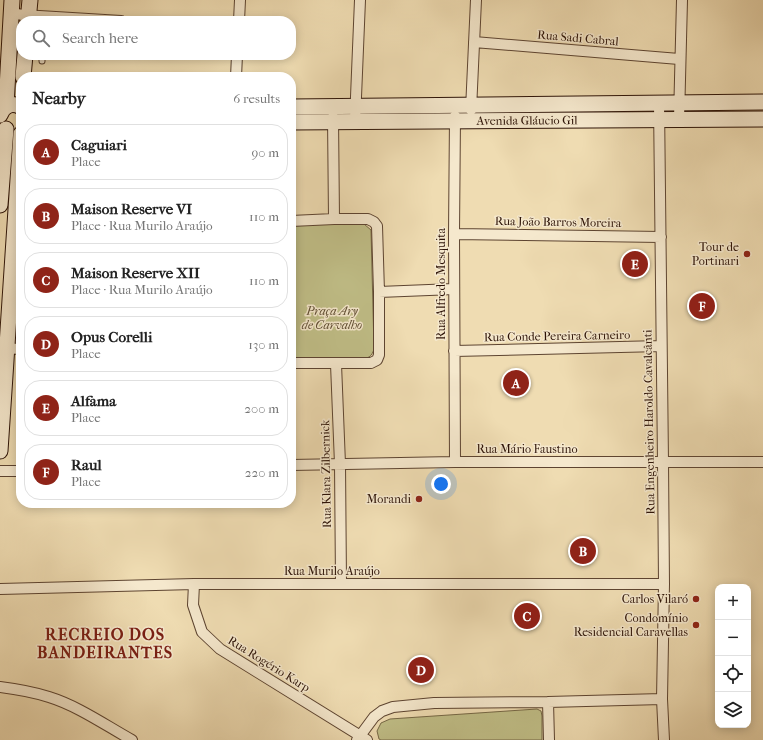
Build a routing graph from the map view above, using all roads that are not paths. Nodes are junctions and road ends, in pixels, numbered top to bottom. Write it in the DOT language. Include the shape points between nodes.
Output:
graph roads {
  1 [pos="30,0"];
  2 [pos="240,0"];
  3 [pos="360,0"];
  4 [pos="476,0"];
  5 [pos="682,0"];
  6 [pos="11,6"];
  7 [pos="25,16"];
  8 [pos="28,16"];
  9 [pos="239,16"];
  10 [pos="474,42"];
  11 [pos="679,59"];
  12 [pos="25,60"];
  13 [pos="237,60"];
  14 [pos="23,72"];
  15 [pos="236,72"];
  16 [pos="763,102"];
  17 [pos="659,103"];
  18 [pos="678,103"];
  19 [pos="456,105"];
  20 [pos="472,105"];
  21 [pos="296,108"];
  22 [pos="7,113"];
  23 [pos="333,114"];
  24 [pos="355,114"];
  25 [pos="679,119"];
  26 [pos="763,119"];
  27 [pos="659,120"];
  28 [pos="296,121"];
  29 [pos="455,122"];
  30 [pos="471,122"];
  31 [pos="16,131"];
  32 [pos="0,205"];
  33 [pos="334,219"];
  34 [pos="296,220"];
  35 [pos="454,234"];
  36 [pos="661,237"];
  37 [pos="16,265"];
  38 [pos="454,289"];
  39 [pos="379,292"];
  40 [pos="661,346"];
  41 [pos="9,348"];
  42 [pos="454,351"];
  43 [pos="296,363"];
  44 [pos="336,364"];
  45 [pos="0,451"];
  46 [pos="455,462"];
  47 [pos="663,462"];
  48 [pos="763,462"];
  49 [pos="340,464"];
  50 [pos="296,465"];
  51 [pos="0,471"];
  52 [pos="16,471"];
  53 [pos="341,583"];
  54 [pos="194,584"];
  55 [pos="664,584"];
  56 [pos="0,590"];
  57 [pos="0,687"];
  58 [pos="662,699"];
  59 [pos="548,702"];
  60 [pos="361,738"];
  61 [pos="132,740"];
  62 [pos="549,740"];
  63 [pos="664,740"];
  1 -- 8 [label="street"];
  2 -- 9 [label="street"];
  3 -- 24 [label="street"];
  4 -- 10 [label="street"];
  5 -- 11 [label="street"];
  6 -- 7 [label="street"];
  6 -- 22 [label="street"];
  10 -- 11 [label="street, Rua Sadi Cabral"];
  10 -- 20 [label="street"];
  11 -- 18 [label="street"];
  12 -- 14 [label="street"];
  13 -- 15 [label="street"];
  16 -- 18 [label="street, Avenida Gláucio Gil"];
  17 -- 18 [label="street, Avenida Gláucio Gil"];
  17 -- 20 [label="street, Avenida Gláucio Gil"];
  17 -- 27 [label="street, Rua Engenheiro Haroldo Cavalcânti"];
  18 -- 25 [label="street"];
  19 -- 20 [label="street, Avenida Gláucio Gil"];
  19 -- 24 [label="street, Avenida Gláucio Gil"];
  19 -- 29 [label="street, Rua Alfredo Mesquita"];
  20 -- 30 [label="street"];
  21 -- 23 [label="street, Avenida Gláucio Gil"];
  22 -- 31 [label="street" via="11,131"];
  22 -- 32 [label="street"];
  23 -- 24 [label="street, Avenida Gláucio Gil"];
  23 -- 28 [label="street, Avenida Gláucio Gil"];
  23 -- 33 [label="street"];
  24 -- 29 [label="street, Avenida Gláucio Gil"];
  25 -- 26 [label="street, Avenida Gláucio Gil"];
  25 -- 27 [label="street, Avenida Gláucio Gil"];
  27 -- 30 [label="street, Avenida Gláucio Gil"];
  27 -- 36 [label="street, Rua Engenheiro Haroldo Cavalcânti"];
  29 -- 30 [label="street, Avenida Gláucio Gil"];
  29 -- 35 [label="street, Rua Alfredo Mesquita"];
  33 -- 34 [label="street"];
  33 -- 39 [label="street" via="368,219 377,226"];
  35 -- 36 [label="street, Rua João Barros Moreira"];
  35 -- 38 [label="street, Rua Alfredo Mesquita"];
  36 -- 40 [label="street, Rua Engenheiro Haroldo Cavalcânti"];
  37 -- 41 [label="street"];
  38 -- 39 [label="street"];
  38 -- 42 [label="street, Rua Alfredo Mesquita"];
  39 -- 44 [label="street" via="377,360 371,363"];
  40 -- 42 [label="street, Rua Conde Pereira Carneiro"];
  40 -- 47 [label="street, Rua Engenheiro Haroldo Cavalcânti"];
  41 -- 45 [label="street"];
  42 -- 46 [label="street, Rua Alfredo Mesquita"];
  43 -- 44 [label="street"];
  44 -- 49 [label="street, Rua Klara Zilbernick"];
  46 -- 47 [label="street, Rua Mário Faustino"];
  46 -- 49 [label="street, Rua Mário Faustino"];
  47 -- 48 [label="street, Rua Mário Faustino"];
  47 -- 55 [label="street, Rua Engenheiro Haroldo Cavalcânti"];
  49 -- 50 [label="street, Rua Mário Faustino"];
  49 -- 53 [label="street, Rua Klara Zilbernick"];
  51 -- 52 [label="street"];
  53 -- 54 [label="street, Rua Murilo Araújo"];
  53 -- 55 [label="street, Rua Murilo Araújo"];
  54 -- 56 [label="street, Rua Murilo Araújo"];
  54 -- 60 [label="street, Rua Rogério Karp" via="193,605 202,632 220,649"];
  55 -- 58 [label="street, Rua Engenheiro Haroldo Cavalcânti"];
  57 -- 61 [label="street" via="50,697"];
  58 -- 59 [label="street"];
  58 -- 63 [label="street, Rua Engenheiro Haroldo Cavalcânti"];
  59 -- 60 [label="street" via="434,703 393,707 374,717"];
  59 -- 62 [label="street"];
}
